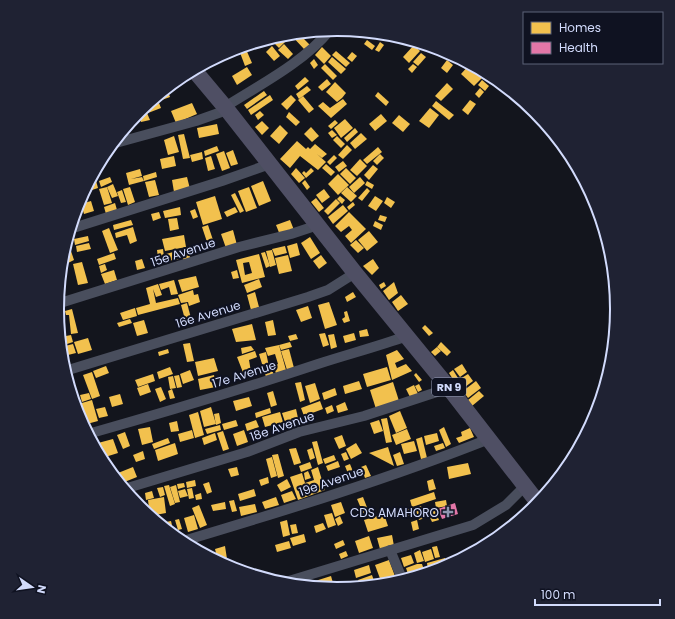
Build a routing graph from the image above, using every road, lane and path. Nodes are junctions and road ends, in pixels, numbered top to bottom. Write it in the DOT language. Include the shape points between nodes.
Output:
graph roads {
  1 [pos="323,37"];
  2 [pos="198,75"];
  3 [pos="226,108"];
  4 [pos="122,141"];
  5 [pos="270,164"];
  6 [pos="318,224"];
  7 [pos="77,227"];
  8 [pos="355,273"];
  9 [pos="64,302"];
  10 [pos="408,336"];
  11 [pos="70,369"];
  12 [pos="449,388"];
  13 [pos="93,433"];
  14 [pos="489,439"];
  15 [pos="525,486"];
  16 [pos="130,487"];
  17 [pos="535,499"];
  18 [pos="190,539"];
  19 [pos="390,550"];
  20 [pos="401,576"];
  21 [pos="294,580"];
  1 -- 3 [label="street" via="293,63"];
  2 -- 3 [label="main road, RN 9"];
  3 -- 4 [label="street" via="196,122"];
  3 -- 5 [label="main road, RN 9"];
  5 -- 6 [label="main road, RN 9"];
  5 -- 7 [label="street"];
  6 -- 8 [label="main road, RN 9"];
  6 -- 9 [label="street, 15e Avenue"];
  8 -- 10 [label="main road, RN 9"];
  8 -- 11 [label="street, 16e Avenue" via="328,290 308,297"];
  10 -- 12 [label="main road, RN 9"];
  10 -- 13 [label="street, 17e Avenue" via="151,417"];
  12 -- 14 [label="main road, RN 9"];
  12 -- 16 [label="street, 18e Avenue" via="364,416 300,432 247,452"];
  14 -- 15 [label="main road, RN 9"];
  14 -- 18 [label="street, 19e Avenue" via="295,508"];
  15 -- 17 [label="main road, RN 9"];
  15 -- 19 [label="street" via="506,505 473,525"];
  19 -- 20 [label="street"];
  19 -- 21 [label="street"];
}
